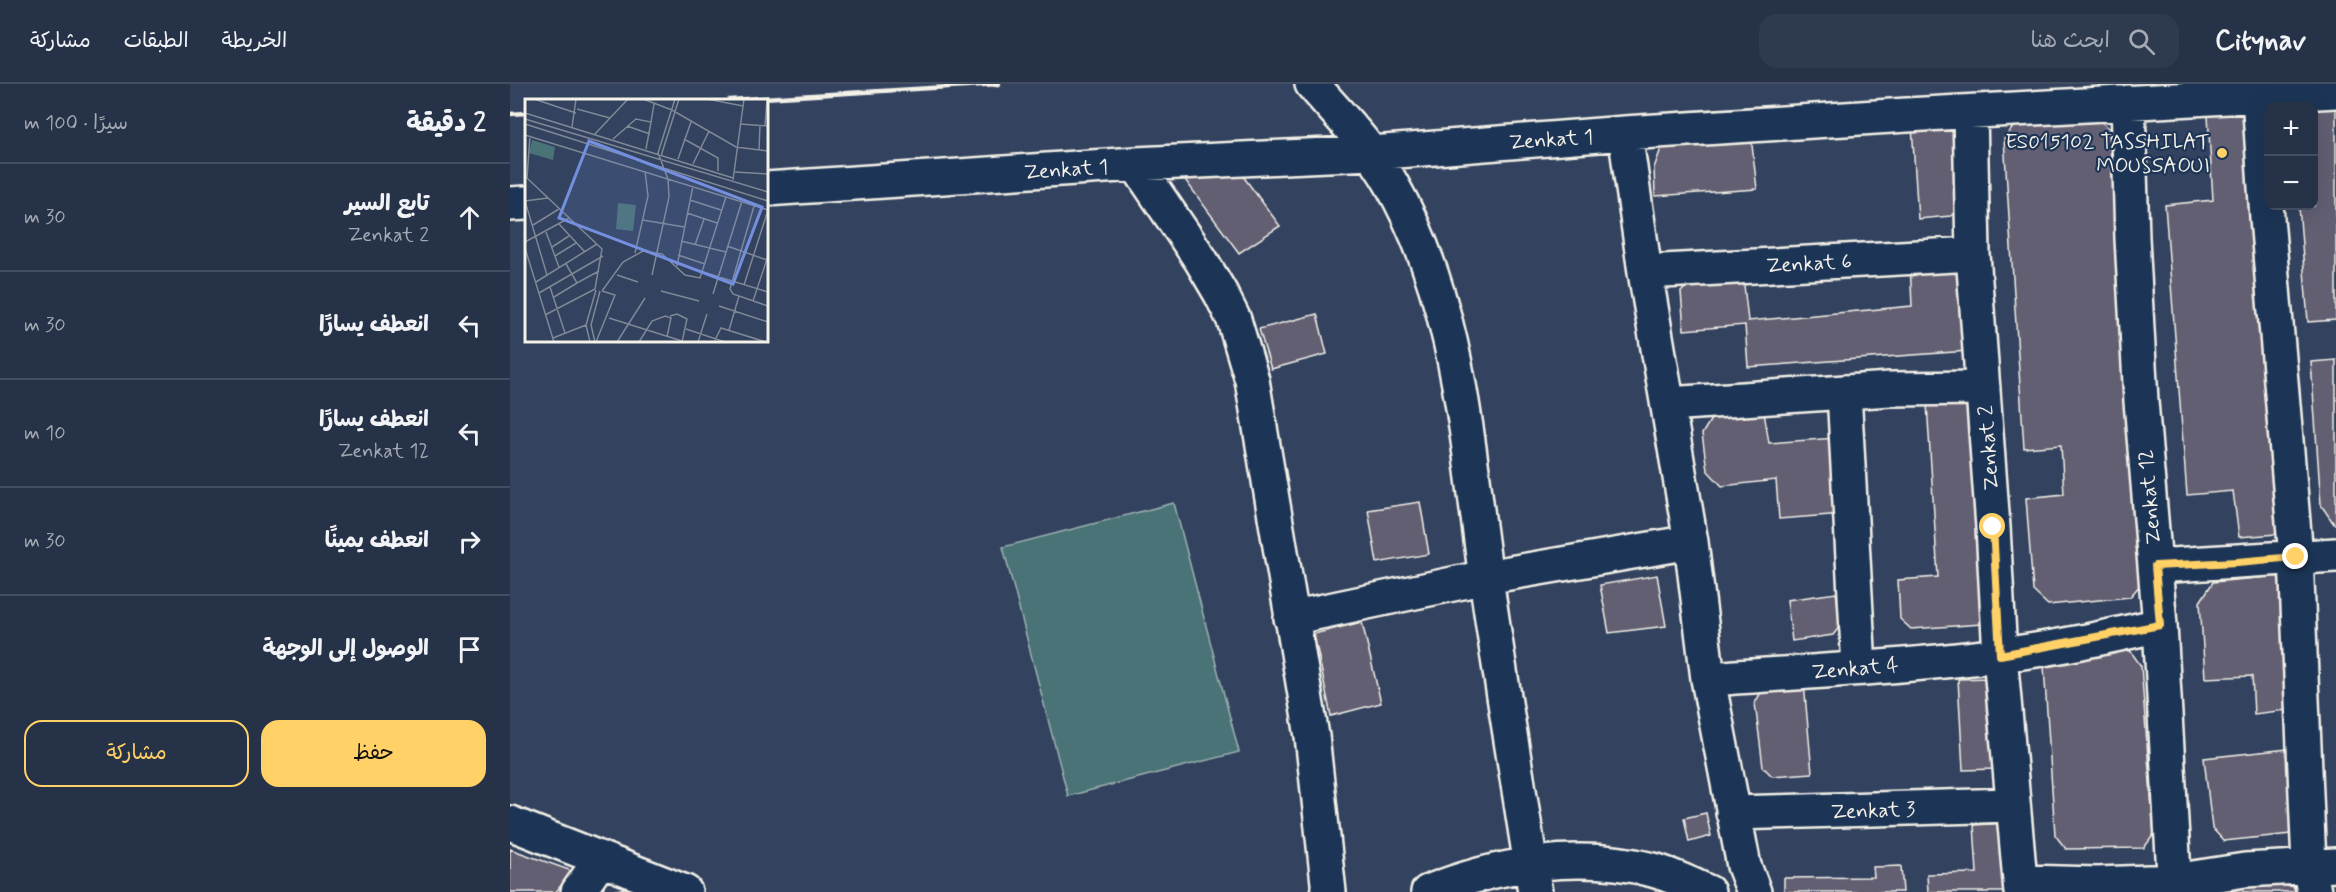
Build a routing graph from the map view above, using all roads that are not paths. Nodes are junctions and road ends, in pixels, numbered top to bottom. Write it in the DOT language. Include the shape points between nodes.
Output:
graph roads {
  1 [pos="1312,84"];
  2 [pos="2336,92"];
  3 [pos="2259,96"];
  4 [pos="2128,102"];
  5 [pos="1970,112"];
  6 [pos="1625,133"];
  7 [pos="1372,153"];
  8 [pos="1136,164"];
  9 [pos="768,189"];
  10 [pos="525,203"];
  11 [pos="510,204"];
  12 [pos="1973,254"];
  13 [pos="1645,272"];
  14 [pos="1983,388"];
  15 [pos="1844,392"];
  16 [pos="1668,404"];
  17 [pos="1691,542"];
  18 [pos="2336,555"];
  19 [pos="2296,557"];
  20 [pos="2155,566"];
  21 [pos="1486,577"];
  22 [pos="1291,618"];
  23 [pos="2160,625"];
  24 [pos="2000,655"];
  25 [pos="1859,669"];
  26 [pos="1708,679"];
  27 [pos="2012,805"];
  28 [pos="1733,813"];
  29 [pos="510,823"];
  30 [pos="601,859"];
  31 [pos="2320,874"];
  32 [pos="1533,878"];
  33 [pos="2174,886"];
  34 [pos="2021,887"];
  35 [pos="578,892"];
  36 [pos="685,892"];
  37 [pos="1329,892"];
  38 [pos="1428,892"];
  39 [pos="1708,892"];
  40 [pos="1754,892"];
  1 -- 7 [label="street"];
  2 -- 3 [label="street, Zenkat 1"];
  3 -- 4 [label="street, Zenkat 1"];
  3 -- 19 [label="street"];
  4 -- 5 [label="street, Zenkat 1"];
  4 -- 20 [label="street, Zenkat 12" via="2141,401"];
  5 -- 6 [label="street, Zenkat 1"];
  5 -- 12 [label="street, Zenkat 2"];
  6 -- 7 [label="street, Zenkat 1"];
  6 -- 13 [label="street"];
  7 -- 8 [label="street, Zenkat 1"];
  7 -- 21 [label="street" via="1414,230 1446,317 1463,402"];
  8 -- 9 [label="street, Zenkat 1"];
  8 -- 22 [label="street" via="1202,260 1234,320 1259,414"];
  10 -- 11 [label="street"];
  12 -- 13 [label="street, Zenkat 6"];
  12 -- 14 [label="street, Zenkat 2"];
  13 -- 16 [label="street"];
  14 -- 15 [label="street"];
  14 -- 24 [label="street, Zenkat 2"];
  15 -- 16 [label="street"];
  15 -- 25 [label="street"];
  16 -- 17 [label="street"];
  17 -- 21 [label="street"];
  17 -- 26 [label="street"];
  18 -- 19 [label="street"];
  19 -- 20 [label="street"];
  19 -- 31 [label="street"];
  20 -- 23 [label="street, Zenkat 12"];
  21 -- 22 [label="street"];
  21 -- 32 [label="street"];
  22 -- 37 [label="street" via="1312,736"];
  23 -- 24 [label="street, Zenkat 4"];
  23 -- 33 [label="street, Zenkat 12"];
  24 -- 25 [label="street, Zenkat 4"];
  24 -- 27 [label="street, Zenkat 2"];
  25 -- 26 [label="street, Zenkat 4"];
  26 -- 28 [label="street"];
  27 -- 28 [label="street, Zenkat 3"];
  27 -- 34 [label="street, Zenkat 2"];
  28 -- 40 [label="street" via="1743,866"];
  29 -- 30 [label="street"];
  30 -- 35 [label="street"];
  30 -- 36 [label="street"];
  31 -- 33 [label="street" via="2245,870"];
  32 -- 38 [label="street" via="1484,873"];
  32 -- 39 [label="street" via="1587,862 1653,870"];
  33 -- 34 [label="street"];
}
